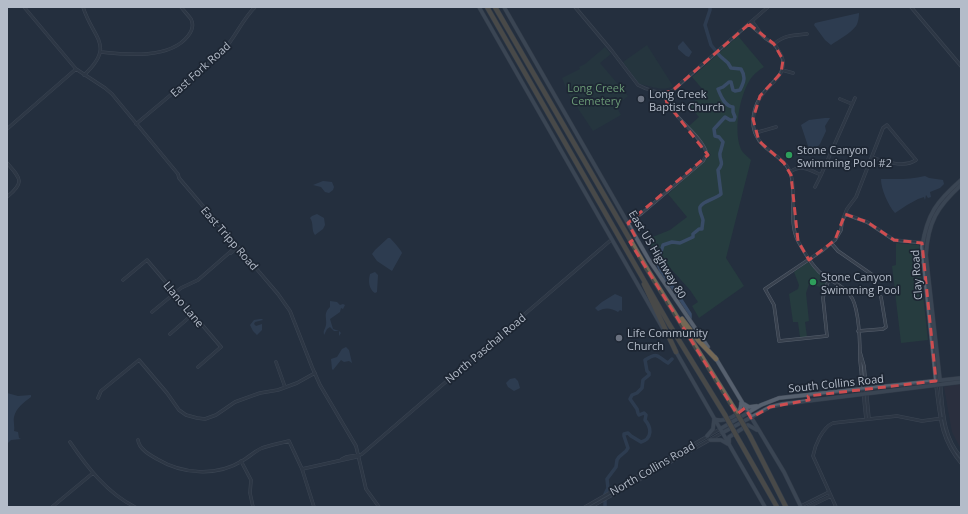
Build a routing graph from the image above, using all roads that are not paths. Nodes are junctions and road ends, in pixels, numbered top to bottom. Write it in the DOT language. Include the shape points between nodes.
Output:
graph roads {
  1 [pos="24,7"];
  2 [pos="82,7"];
  3 [pos="181,7"];
  4 [pos="255,7"];
  5 [pos="479,7"];
  6 [pos="487,7"];
  7 [pos="495,7"];
  8 [pos="504,7"];
  9 [pos="575,7"];
  10 [pos="768,7"];
  11 [pos="911,7"];
  12 [pos="750,23"];
  13 [pos="807,34"];
  14 [pos="774,44"];
  15 [pos="101,52"];
  16 [pos="961,66"];
  17 [pos="76,69"];
  18 [pos="782,70"];
  19 [pos="793,73"];
  20 [pos="84,75"];
  21 [pos="664,93"];
  22 [pos="855,98"];
  23 [pos="840,99"];
  24 [pos="852,104"];
  25 [pos="136,124"];
  26 [pos="776,127"];
  27 [pos="7,129"];
  28 [pos="755,134"];
  29 [pos="872,157"];
  30 [pos="7,163"];
  31 [pos="790,172"];
  32 [pos="822,175"];
  33 [pos="961,180"];
  34 [pos="961,185"];
  35 [pos="815,187"];
  36 [pos="7,197"];
  37 [pos="845,214"];
  38 [pos="628,223"];
  39 [pos="612,240"];
  40 [pos="924,243"];
  41 [pos="831,244"];
  42 [pos="238,246"];
  43 [pos="809,260"];
  44 [pos="647,269"];
  45 [pos="640,273"];
  46 [pos="874,276"];
  47 [pos="123,280"];
  48 [pos="829,280"];
  49 [pos="174,293"];
  50 [pos="881,296"];
  51 [pos="152,312"];
  52 [pos="193,314"];
  53 [pos="858,332"];
  54 [pos="170,334"];
  55 [pos="676,352"];
  56 [pos="716,359"];
  57 [pos="276,362"];
  58 [pos="198,367"];
  59 [pos="315,373"];
  60 [pos="961,378"];
  61 [pos="961,382"];
  62 [pos="938,383"];
  63 [pos="285,387"];
  64 [pos="865,391"];
  65 [pos="98,398"];
  66 [pos="808,398"];
  67 [pos="741,400"];
  68 [pos="762,405"];
  69 [pos="748,413"];
  70 [pos="760,413"];
  71 [pos="751,418"];
  72 [pos="942,418"];
  73 [pos="714,419"];
  74 [pos="867,419"];
  75 [pos="720,429"];
  76 [pos="722,433"];
  77 [pos="760,433"];
  78 [pos="707,436"];
  79 [pos="138,440"];
  80 [pos="710,440"];
  81 [pos="70,442"];
  82 [pos="729,445"];
  83 [pos="359,455"];
  84 [pos="960,458"];
  85 [pos="241,461"];
  86 [pos="961,462"];
  87 [pos="302,469"];
  88 [pos="649,470"];
  89 [pos="93,472"];
  90 [pos="651,474"];
  91 [pos="830,494"];
  92 [pos="594,503"];
  93 [pos="52,507"];
  94 [pos="135,507"];
  95 [pos="253,507"];
  96 [pos="314,507"];
  97 [pos="379,507"];
  98 [pos="585,507"];
  99 [pos="591,507"];
  100 [pos="765,507"];
  101 [pos="777,507"];
  102 [pos="786,507"];
  103 [pos="801,507"];
  104 [pos="808,507"];
  105 [pos="836,507"];
  1 -- 17 [label="street, East Tripp Road"];
  2 -- 15 [label="street" via="100,44"];
  3 -- 15 [label="street" via="191,19 192,28 188,36 175,47 127,55"];
  4 -- 25 [label="street, East Fork Road" via="222,52"];
  5 -- 39 [label="main road"];
  6 -- 45 [label="highway"];
  7 -- 44 [label="highway"];
  8 -- 38 [label="main road, East US Highway 80"];
  9 -- 21 [label="street" via="638,85"];
  10 -- 12 [label="street"];
  11 -- 16 [label="street"];
  12 -- 14 [label="street"];
  12 -- 21 [label="street" via="672,91"];
  13 -- 14 [label="street" via="787,36"];
  14 -- 18 [label="street" via="783,60"];
  15 -- 20 [label="street"];
  17 -- 20 [label="street, East Tripp Road"];
  17 -- 27 [label="street"];
  18 -- 19 [label="street"];
  18 -- 28 [label="street" via="778,79 756,104 753,118"];
  20 -- 25 [label="street, East Tripp Road" via="109,91"];
  21 -- 38 [label="street" via="667,103 702,144 707,154 703,161"];
  22 -- 24 [label="street"];
  23 -- 24 [label="street"];
  24 -- 32 [label="street"];
  25 -- 42 [label="street, East Tripp Road"];
  26 -- 28 [label="street"];
  28 -- 31 [label="street" via="764,147 779,157"];
  29 -- 29 [label="street" via="887,125 916,160 912,163 893,163"];
  29 -- 37 [label="street" via="856,197"];
  30 -- 36 [label="street" via="20,182"];
  31 -- 32 [label="street" via="800,167"];
  31 -- 43 [label="street" via="796,235"];
  32 -- 35 [label="street"];
  33 -- 40 [label="main road, Clay Road" via="932,210 927,222"];
  34 -- 40 [label="main road, Clay Road" via="940,206"];
  37 -- 40 [label="street" via="867,222 894,240"];
  37 -- 41 [label="street" via="841,230"];
  38 -- 56 [label="main road, East US Highway 80" via="666,287"];
  39 -- 55 [label="main road"];
  39 -- 83 [label="street, North Paschal Road"];
  40 -- 62 [label="main road, Clay Road" via="922,258"];
  41 -- 43 [label="street"];
  41 -- 46 [label="street"];
  42 -- 49 [label="street" via="198,280"];
  42 -- 59 [label="street, East Tripp Road" via="290,311"];
  43 -- 48 [label="street"];
  43 -- 48 [label="street" via="765,289 774,305 779,341 827,336 823,298"];
  44 -- 56 [label="highway" via="690,330"];
  44 -- 102 [label="highway, bridge" via="735,410"];
  45 -- 55 [label="highway"];
  45 -- 101 [label="highway, bridge"];
  47 -- 49 [label="street, Llano Lane" via="147,260"];
  48 -- 53 [label="street" via="851,296 856,307"];
  49 -- 51 [label="street"];
  49 -- 52 [label="street, Llano Lane"];
  50 -- 53 [label="street" via="886,327"];
  52 -- 54 [label="street"];
  52 -- 58 [label="street, Llano Lane" via="221,347"];
  53 -- 64 [label="street"];
  55 -- 73 [label="main road"];
  56 -- 67 [label="main road, East US Highway 80"];
  57 -- 63 [label="street"];
  59 -- 63 [label="street"];
  59 -- 83 [label="street, East Tripp Road" via="352,437"];
  60 -- 62 [label="main road, South Collins Road"];
  61 -- 62 [label="main road, South Collins Road"];
  62 -- 64 [label="main road, South Collins Road"];
  62 -- 72 [label="street"];
  63 -- 65 [label="street" via="235,402 205,419 197,418 180,410 139,360 101,391"];
  64 -- 66 [label="main road, South Collins Road"];
  64 -- 74 [label="street"];
  66 -- 68 [label="main road, South Collins Road" via="786,397"];
  66 -- 70 [label="main road, South Collins Road" via="770,407"];
  67 -- 68 [label="main road" via="749,407"];
  67 -- 69 [label="main road, East US Highway 80"];
  67 -- 73 [label="main road" via="742,406 738,413 724,421"];
  68 -- 69 [label="main road, South Collins Road"];
  69 -- 71 [label="main road, East US Highway 80"];
  69 -- 75 [label="main road, South Collins Road"];
  70 -- 71 [label="main road, South Collins Road"];
  70 -- 77 [label="main road" via="756,423"];
  71 -- 76 [label="main road, South Collins Road"];
  71 -- 77 [label="main road, East US Highway 80"];
  72 -- 74 [label="street" via="922,421 897,416"];
  72 -- 84 [label="street" via="945,438"];
  73 -- 75 [label="main road"];
  73 -- 78 [label="main road"];
  74 -- 91 [label="street" via="829,425 814,450 813,459"];
  75 -- 76 [label="main road"];
  75 -- 78 [label="street, North Collins Road"];
  76 -- 80 [label="street, North Collins Road"];
  76 -- 82 [label="main road"];
  77 -- 82 [label="main road" via="748,425 729,437"];
  77 -- 103 [label="main road, East US Highway 80" via="784,472"];
  78 -- 88 [label="street, North Collins Road"];
  79 -- 85 [label="street" via="141,447 152,456 177,468 211,471"];
  80 -- 82 [label="main road" via="720,440"];
  80 -- 90 [label="street, North Collins Road"];
  81 -- 89 [label="street"];
  82 -- 100 [label="main road"];
  83 -- 87 [label="street"];
  83 -- 97 [label="street, East Tripp Road" via="366,489"];
  84 -- 86 [label="street"];
  85 -- 87 [label="street" via="261,448 289,441"];
  85 -- 95 [label="street" via="251,480"];
  87 -- 96 [label="street"];
  88 -- 90 [label="street"];
  88 -- 92 [label="street, North Collins Road"];
  89 -- 93 [label="street"];
  89 -- 94 [label="street" via="122,500"];
  90 -- 92 [label="street, North Collins Road"];
  91 -- 103 [label="street"];
  91 -- 104 [label="street"];
  91 -- 105 [label="street"];
  92 -- 98 [label="street, North Collins Road"];
  92 -- 99 [label="street, North Collins Road"];
}
